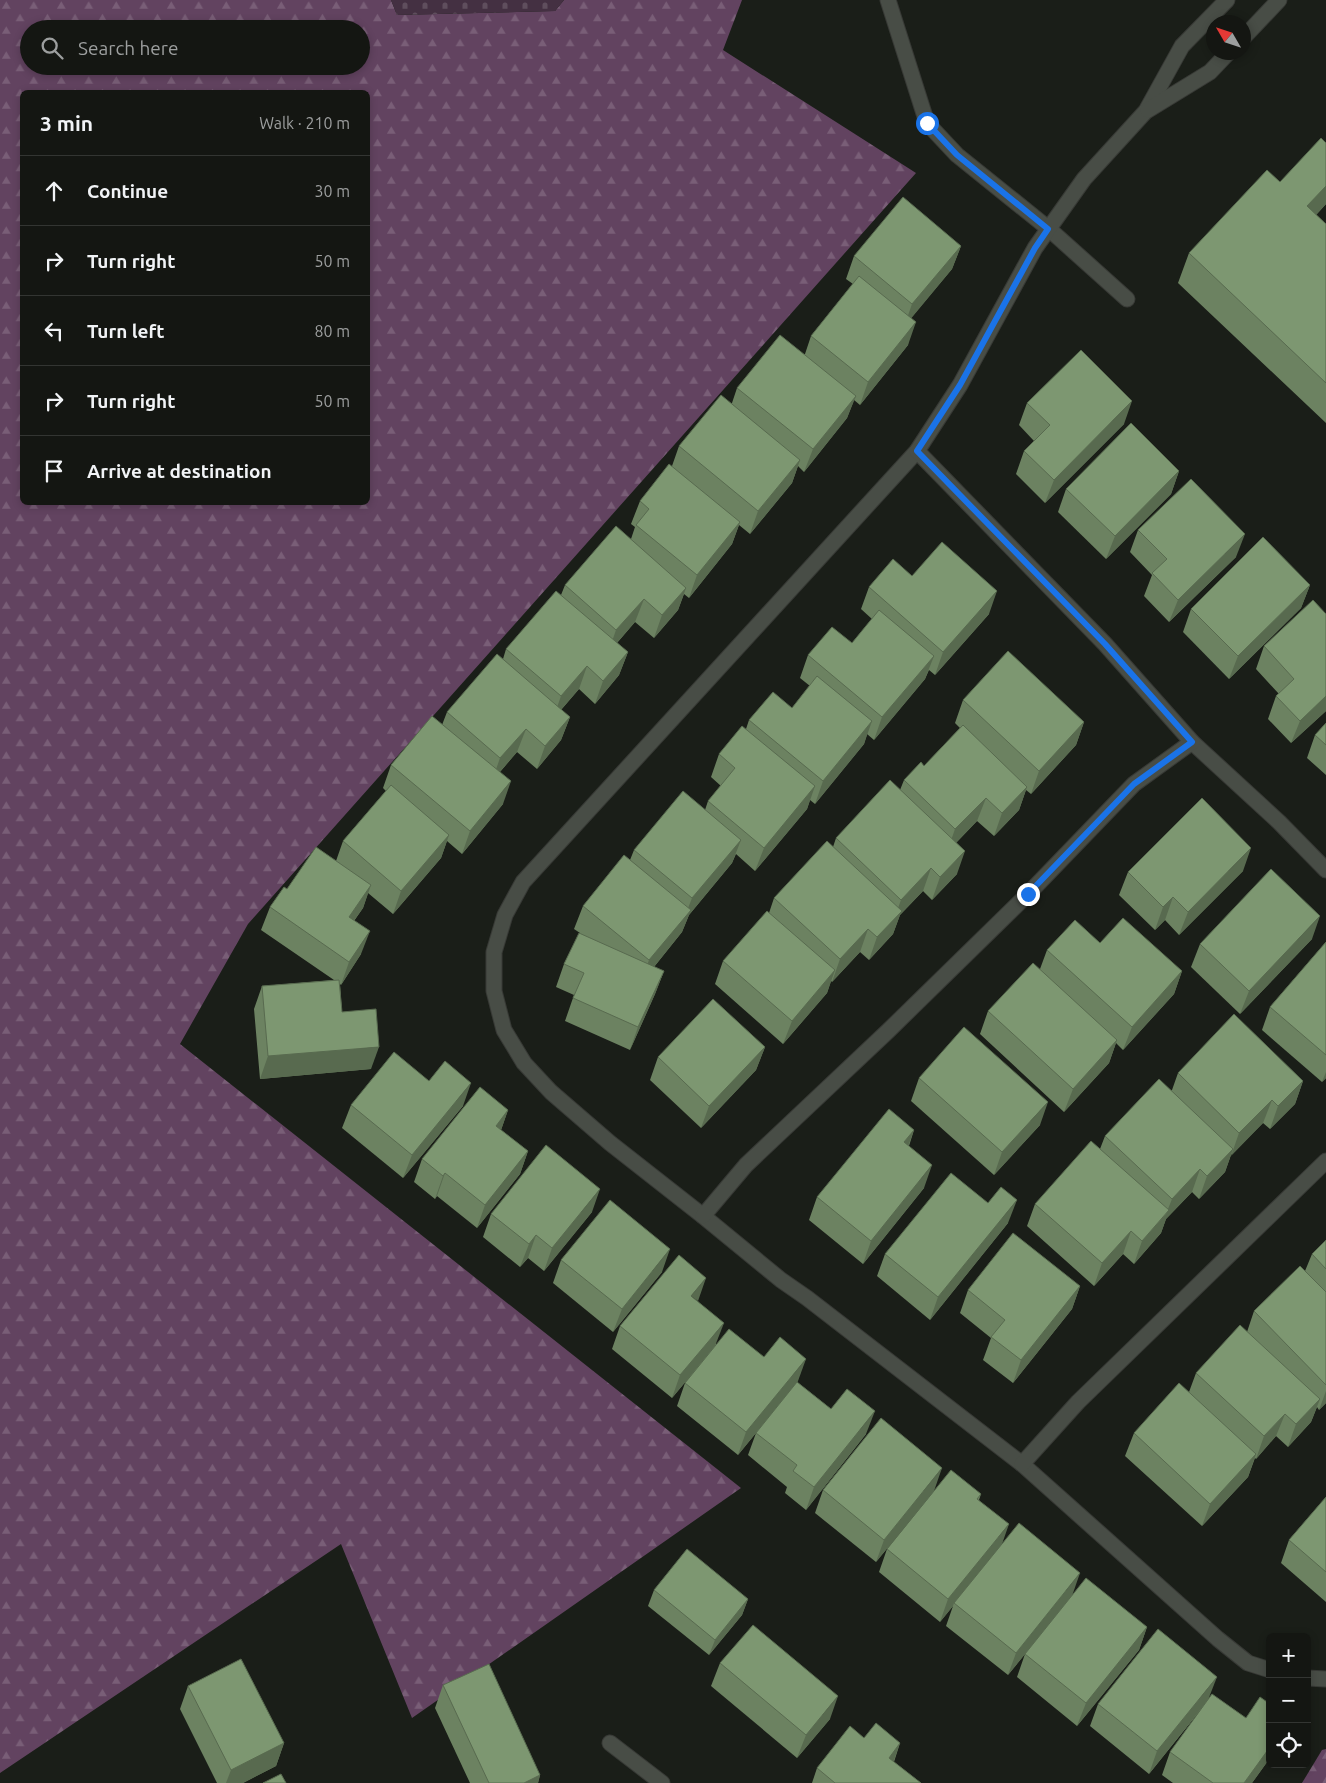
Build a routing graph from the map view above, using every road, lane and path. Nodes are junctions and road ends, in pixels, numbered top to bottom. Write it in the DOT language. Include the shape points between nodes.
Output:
graph roads {
  1 [pos="888,0"];
  2 [pos="1227,0"];
  3 [pos="1279,0"];
  4 [pos="1251,30"];
  5 [pos="1221,60"];
  6 [pos="1146,111"];
  7 [pos="1048,229"];
  8 [pos="1127,299"];
  9 [pos="917,451"];
  10 [pos="1192,742"];
  11 [pos="1326,870"];
  12 [pos="1326,1161"];
  13 [pos="703,1216"];
  14 [pos="1022,1464"];
  15 [pos="1266,1669"];
  16 [pos="1311,1678"];
  17 [pos="1326,1679"];
  18 [pos="610,1743"];
  19 [pos="662,1783"];
  1 -- 7 [label="street" via="927,123 957,155"];
  2 -- 6 [label="street" via="1182,46"];
  3 -- 4 [label="street"];
  5 -- 6 [label="street" via="1210,72"];
  6 -- 7 [label="street" via="1084,179"];
  7 -- 8 [label="street"];
  7 -- 9 [label="street" via="960,385"];
  9 -- 10 [label="street" via="1105,644"];
  9 -- 13 [label="street" via="523,882 505,915 494,952 494,991 504,1030 524,1063 551,1092 610,1143"];
  10 -- 11 [label="street"];
  10 -- 13 [label="street" via="1134,784 1022,901 746,1166"];
  12 -- 14 [label="street" via="1078,1402"];
  13 -- 14 [label="street" via="781,1280"];
  14 -- 15 [label="street" via="1218,1638 1248,1663"];
  16 -- 17 [label="street"];
  18 -- 19 [label="street"];
}
